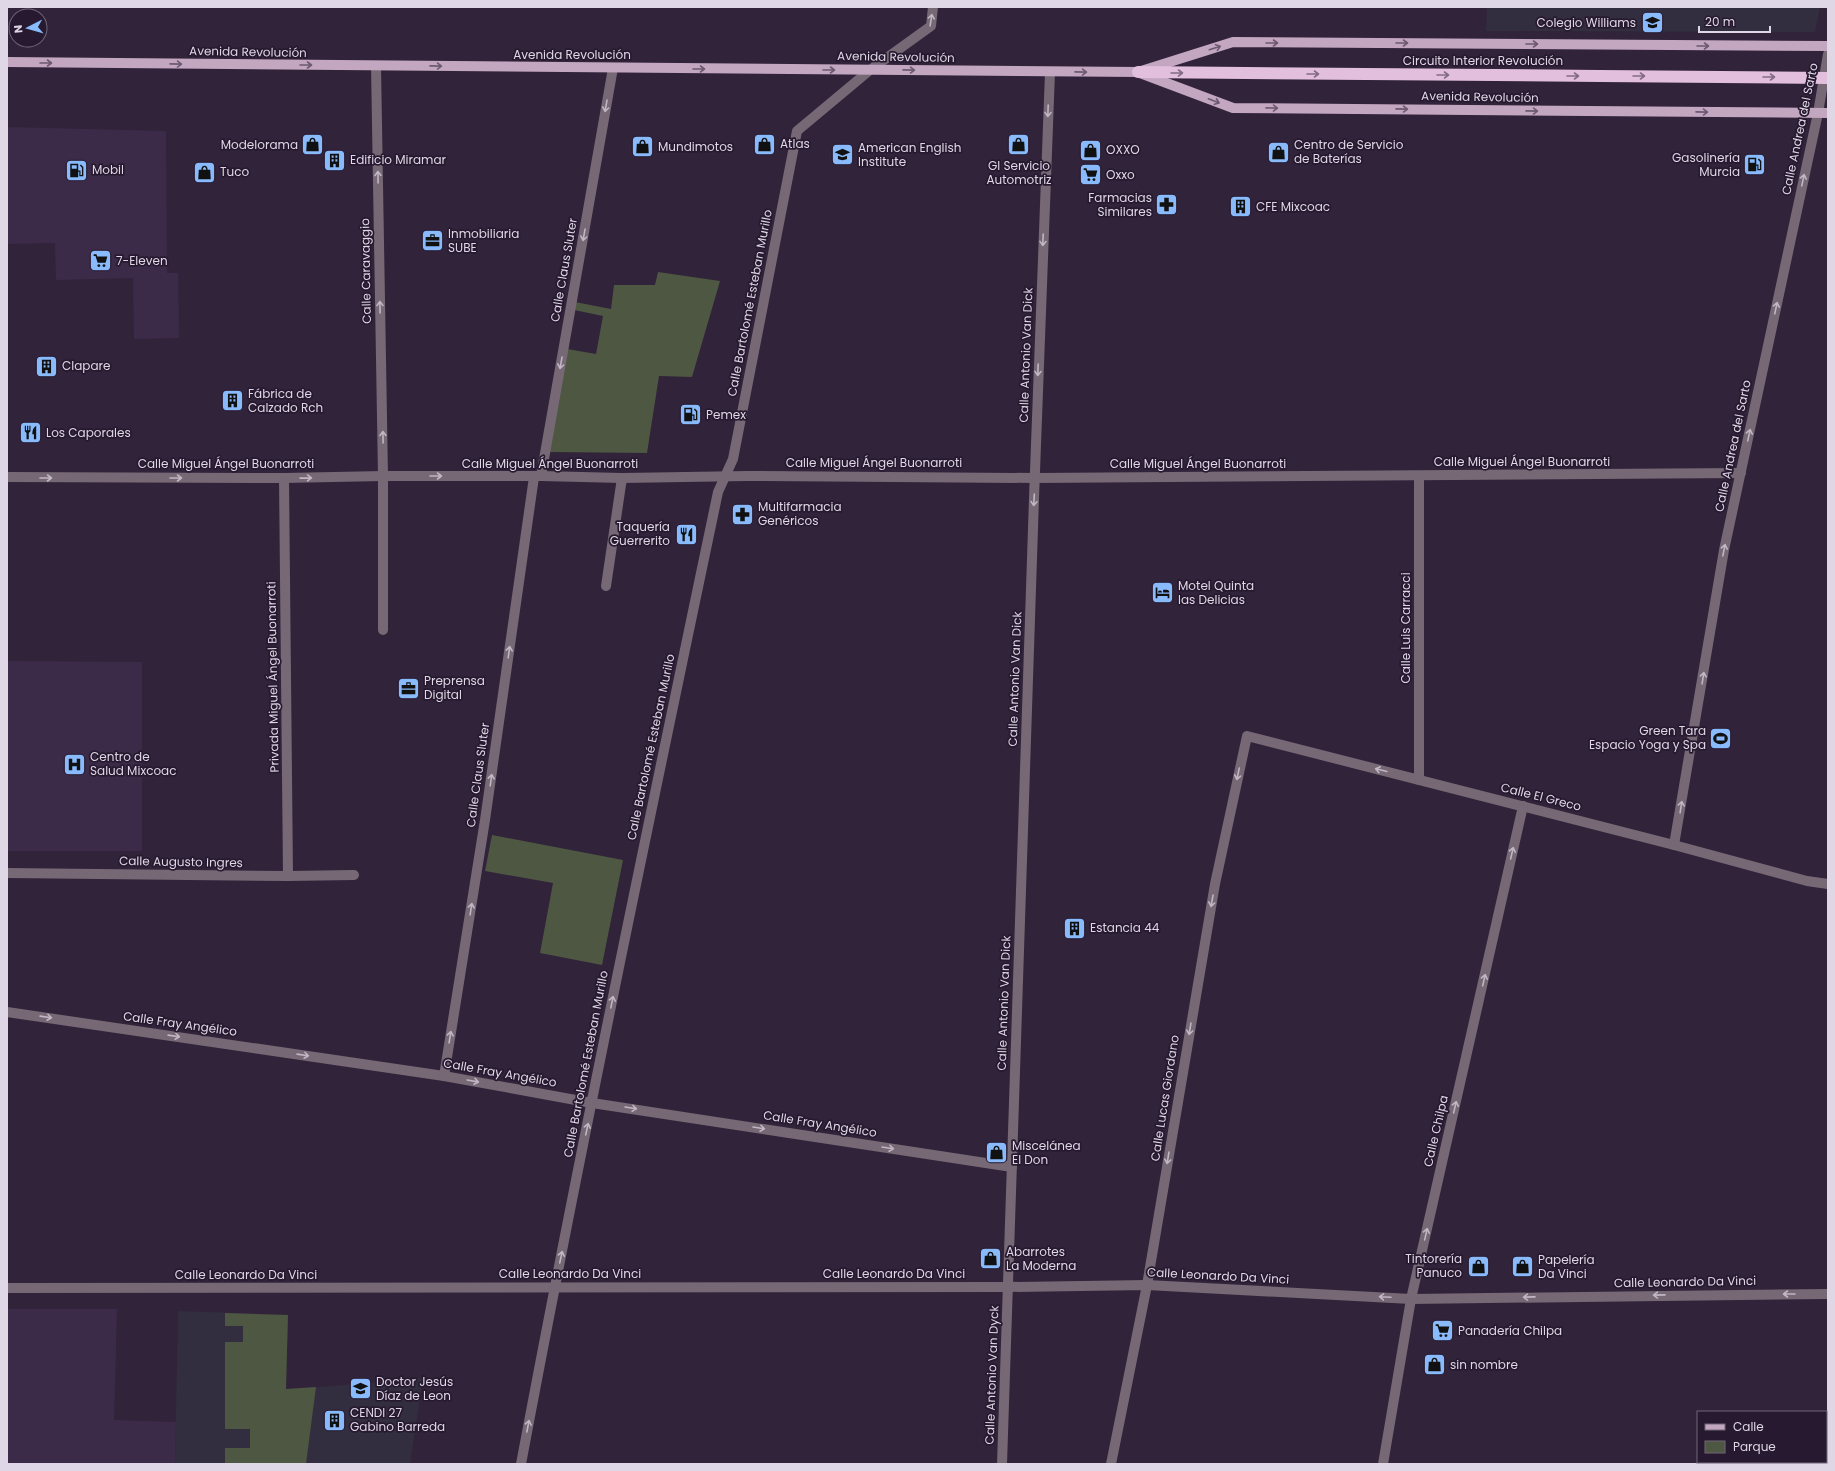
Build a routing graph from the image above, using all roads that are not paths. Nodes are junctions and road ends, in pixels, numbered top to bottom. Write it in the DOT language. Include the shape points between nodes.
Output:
graph roads {
  1 [pos="933,7"];
  2 [pos="1828,46"];
  3 [pos="1828,54"];
  4 [pos="7,62"];
  5 [pos="376,66"];
  6 [pos="612,68"];
  7 [pos="870,70"];
  8 [pos="1050,72"];
  9 [pos="1138,72"];
  10 [pos="1828,78"];
  11 [pos="1823,113"];
  12 [pos="1741,473"];
  13 [pos="383,476"];
  14 [pos="537,476"];
  15 [pos="725,476"];
  16 [pos="1419,476"];
  17 [pos="7,478"];
  18 [pos="284,478"];
  19 [pos="622,478"];
  20 [pos="1035,478"];
  21 [pos="606,586"];
  22 [pos="383,630"];
  23 [pos="1247,736"];
  24 [pos="1419,780"];
  25 [pos="1523,806"];
  26 [pos="1674,845"];
  27 [pos="7,873"];
  28 [pos="354,875"];
  29 [pos="288,876"];
  30 [pos="1828,884"];
  31 [pos="7,1012"];
  32 [pos="444,1076"];
  33 [pos="592,1103"];
  34 [pos="1012,1166"];
  35 [pos="1147,1285"];
  36 [pos="554,1287"];
  37 [pos="1008,1287"];
  38 [pos="7,1288"];
  39 [pos="1828,1294"];
  40 [pos="1411,1299"];
  41 [pos="521,1464"];
  42 [pos="1002,1464"];
  43 [pos="1111,1464"];
  44 [pos="1383,1464"];
  7 -- 1 [label="street, Calle Bartolomé Esteban Murillo, one-way" via="931,26"];
  9 -- 2 [label="main road, Avenida Revolución, one-way" via="1233,42"];
  3 -- 11 [label="street, Calle Andrea del Sarto"];
  4 -- 5 [label="main road, Avenida Revolución, one-way"];
  5 -- 6 [label="main road, Avenida Revolución, one-way"];
  13 -- 5 [label="street, Calle Caravaggio, one-way"];
  6 -- 7 [label="main road, Avenida Revolución, one-way"];
  6 -- 14 [label="street, Calle Claus Sluter, one-way"];
  7 -- 8 [label="main road, Avenida Revolución, one-way"];
  7 -- 15 [label="street, Calle Bartolomé Esteban Murillo" via="798,131 733,459"];
  8 -- 9 [label="main road, Avenida Revolución, one-way"];
  8 -- 20 [label="street, Calle Antonio Van Dick, one-way"];
  9 -- 10 [label="highway, Circuito Interior Revolución, one-way, bridge"];
  9 -- 11 [label="main road, Avenida Revolución, one-way" via="1233,108"];
  12 -- 11 [label="street, Calle Andrea del Sarto, one-way"];
  12 -- 16 [label="street, Calle Miguel Ángel Buonarroti"];
  26 -- 12 [label="street, Calle Andrea del Sarto, one-way" via="1724,550"];
  13 -- 14 [label="street, Calle Miguel Ángel Buonarroti, one-way"];
  18 -- 13 [label="street, Calle Miguel Ángel Buonarroti, one-way"];
  13 -- 22 [label="street, Calle Caravaggio"];
  14 -- 19 [label="street, Calle Miguel Ángel Buonarroti"];
  32 -- 14 [label="street, Calle Claus Sluter, one-way"];
  15 -- 19 [label="street, Calle Miguel Ángel Buonarroti"];
  15 -- 20 [label="street, Calle Miguel Ángel Buonarroti"];
  33 -- 15 [label="street, Calle Bartolomé Esteban Murillo, one-way" via="669,722 718,492"];
  16 -- 20 [label="street, Calle Miguel Ángel Buonarroti"];
  16 -- 24 [label="street, Calle Luis Carracci"];
  17 -- 18 [label="street, Calle Miguel Ángel Buonarroti, one-way"];
  18 -- 29 [label="street, Privada Miguel Ángel Buonarroti"];
  19 -- 21 [label="street"];
  20 -- 34 [label="street, Calle Antonio Van Dick, one-way"];
  24 -- 23 [label="street, Calle El Greco, one-way"];
  23 -- 35 [label="street, Calle Lucas Giordano, one-way" via="1215,884"];
  24 -- 25 [label="street, Calle El Greco"];
  25 -- 26 [label="street, Calle El Greco"];
  40 -- 25 [label="street, Calle Chilpa, one-way"];
  26 -- 30 [label="street, Calle El Greco" via="1807,881"];
  27 -- 29 [label="street, Calle Augusto Ingres"];
  28 -- 29 [label="street, Calle Augusto Ingres"];
  31 -- 32 [label="street, Calle Fray Angélico, one-way"];
  32 -- 33 [label="street, Calle Fray Angélico, one-way"];
  33 -- 34 [label="street, Calle Fray Angélico, one-way"];
  36 -- 33 [label="street, Calle Bartolomé Esteban Murillo, one-way"];
  34 -- 37 [label="street, Calle Antonio Van Dick"];
  35 -- 37 [label="street, Calle Leonardo Da Vinci"];
  40 -- 35 [label="street, Calle Leonardo Da Vinci, one-way"];
  35 -- 43 [label="street, Calle Lucas Giordano"];
  36 -- 37 [label="street, Calle Leonardo Da Vinci"];
  36 -- 38 [label="street, Calle Leonardo Da Vinci"];
  41 -- 36 [label="street, Calle Bartolomé Esteban Murillo, one-way"];
  37 -- 42 [label="street, Calle Antonio Van Dyck"];
  39 -- 40 [label="street, Calle Leonardo Da Vinci, one-way"];
  40 -- 44 [label="street, Calle Chilpa"];
}
